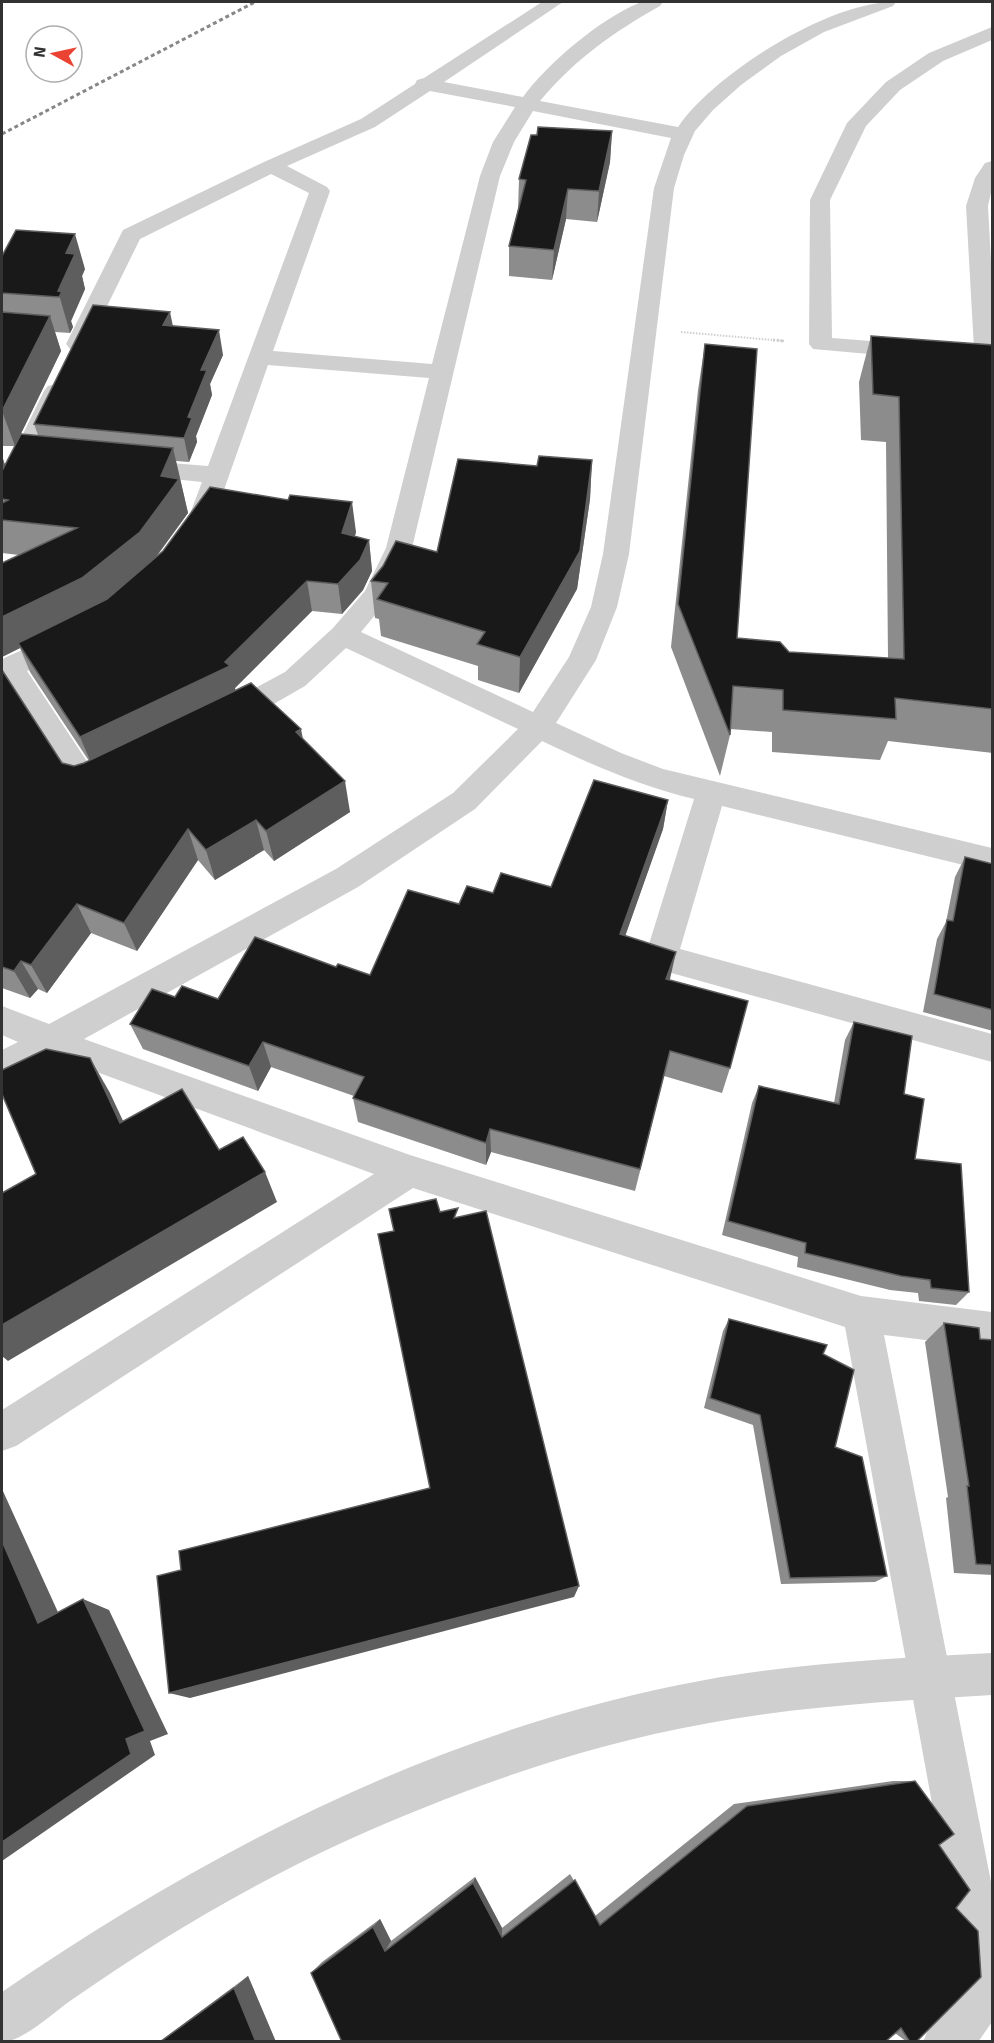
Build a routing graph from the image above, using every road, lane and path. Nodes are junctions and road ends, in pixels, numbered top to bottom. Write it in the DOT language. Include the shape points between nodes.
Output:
graph roads {
  1 [pos="554,2"];
  2 [pos="654,2"];
  3 [pos="887,2"];
  4 [pos="993,33"];
  5 [pos="424,84"];
  6 [pos="527,104"];
  7 [pos="683,134"];
  8 [pos="271,166"];
  9 [pos="993,167"];
  10 [pos="680,332"];
  11 [pos="821,344"];
  12 [pos="259,357"];
  13 [pos="989,357"];
  14 [pos="442,372"];
  15 [pos="24,457"];
  16 [pos="114,466"];
  17 [pos="215,476"];
  18 [pos="2,502"];
  19 [pos="180,548"];
  20 [pos="84,631"];
  21 [pos="343,634"];
  22 [pos="539,726"];
  23 [pos="201,729"];
  24 [pos="128,764"];
  25 [pos="711,792"];
  26 [pos="993,860"];
  27 [pos="2,1020"];
  28 [pos="51,1040"];
  29 [pos="993,1048"];
  30 [pos="2,1067"];
  31 [pos="410,1171"];
  32 [pos="861,1314"];
  33 [pos="993,1330"];
  34 [pos="2,1432"];
  35 [pos="993,1674"];
  36 [pos="928,1677"];
  37 [pos="2,2020"];
  38 [pos="947,2042"];
  1 -- 5 [label="street"];
  2 -- 6 [label="street" via="585,44"];
  3 -- 7 [label="street" via="833,20 743,72"];
  4 -- 11 [label="street" via="936,57 893,87 857,123 820,200"];
  5 -- 6 [label="street"];
  5 -- 8 [label="street" via="368,123"];
  6 -- 7 [label="street"];
  6 -- 14 [label="street" via="505,139 490,176"];
  7 -- 22 [label="street" via="664,188 616,554 604,607 582,660"];
  8 -- 12 [label="street" via="320,191"];
  8 -- 15 [label="street" via="131,236 68,342 67,369"];
  9 -- 13 [label="street" via="985,178 977,206"];
  10 -- 11 [label="path"];
  11 -- 13 [label="street"];
  12 -- 14 [label="street"];
  12 -- 17 [label="street"];
  14 -- 21 [label="street" via="399,548 376,596"];
  15 -- 18 [label="street"];
  16 -- 17 [label="street"];
  17 -- 19 [label="street" via="200,520"];
  20 -- 24 [label="street" via="10,667 86,784"];
  21 -- 22 [label="street"];
  21 -- 23 [label="street" via="295,679"];
  22 -- 25 [label="street" via="649,776"];
  22 -- 28 [label="street" via="464,801 347,878"];
  25 -- 26 [label="street"];
  25 -- 29 [label="street" via="661,957"];
  27 -- 28 [label="street"];
  28 -- 30 [label="street"];
  28 -- 31 [label="street"];
  31 -- 32 [label="street"];
  31 -- 34 [label="street"];
  32 -- 33 [label="street"];
  32 -- 36 [label="street"];
  35 -- 36 [label="street"];
  36 -- 37 [label="street" via="688,1705 549,1741 392,1796 226,1877 54,1982"];
  36 -- 38 [label="street" via="986,1973 975,2007"];
}
